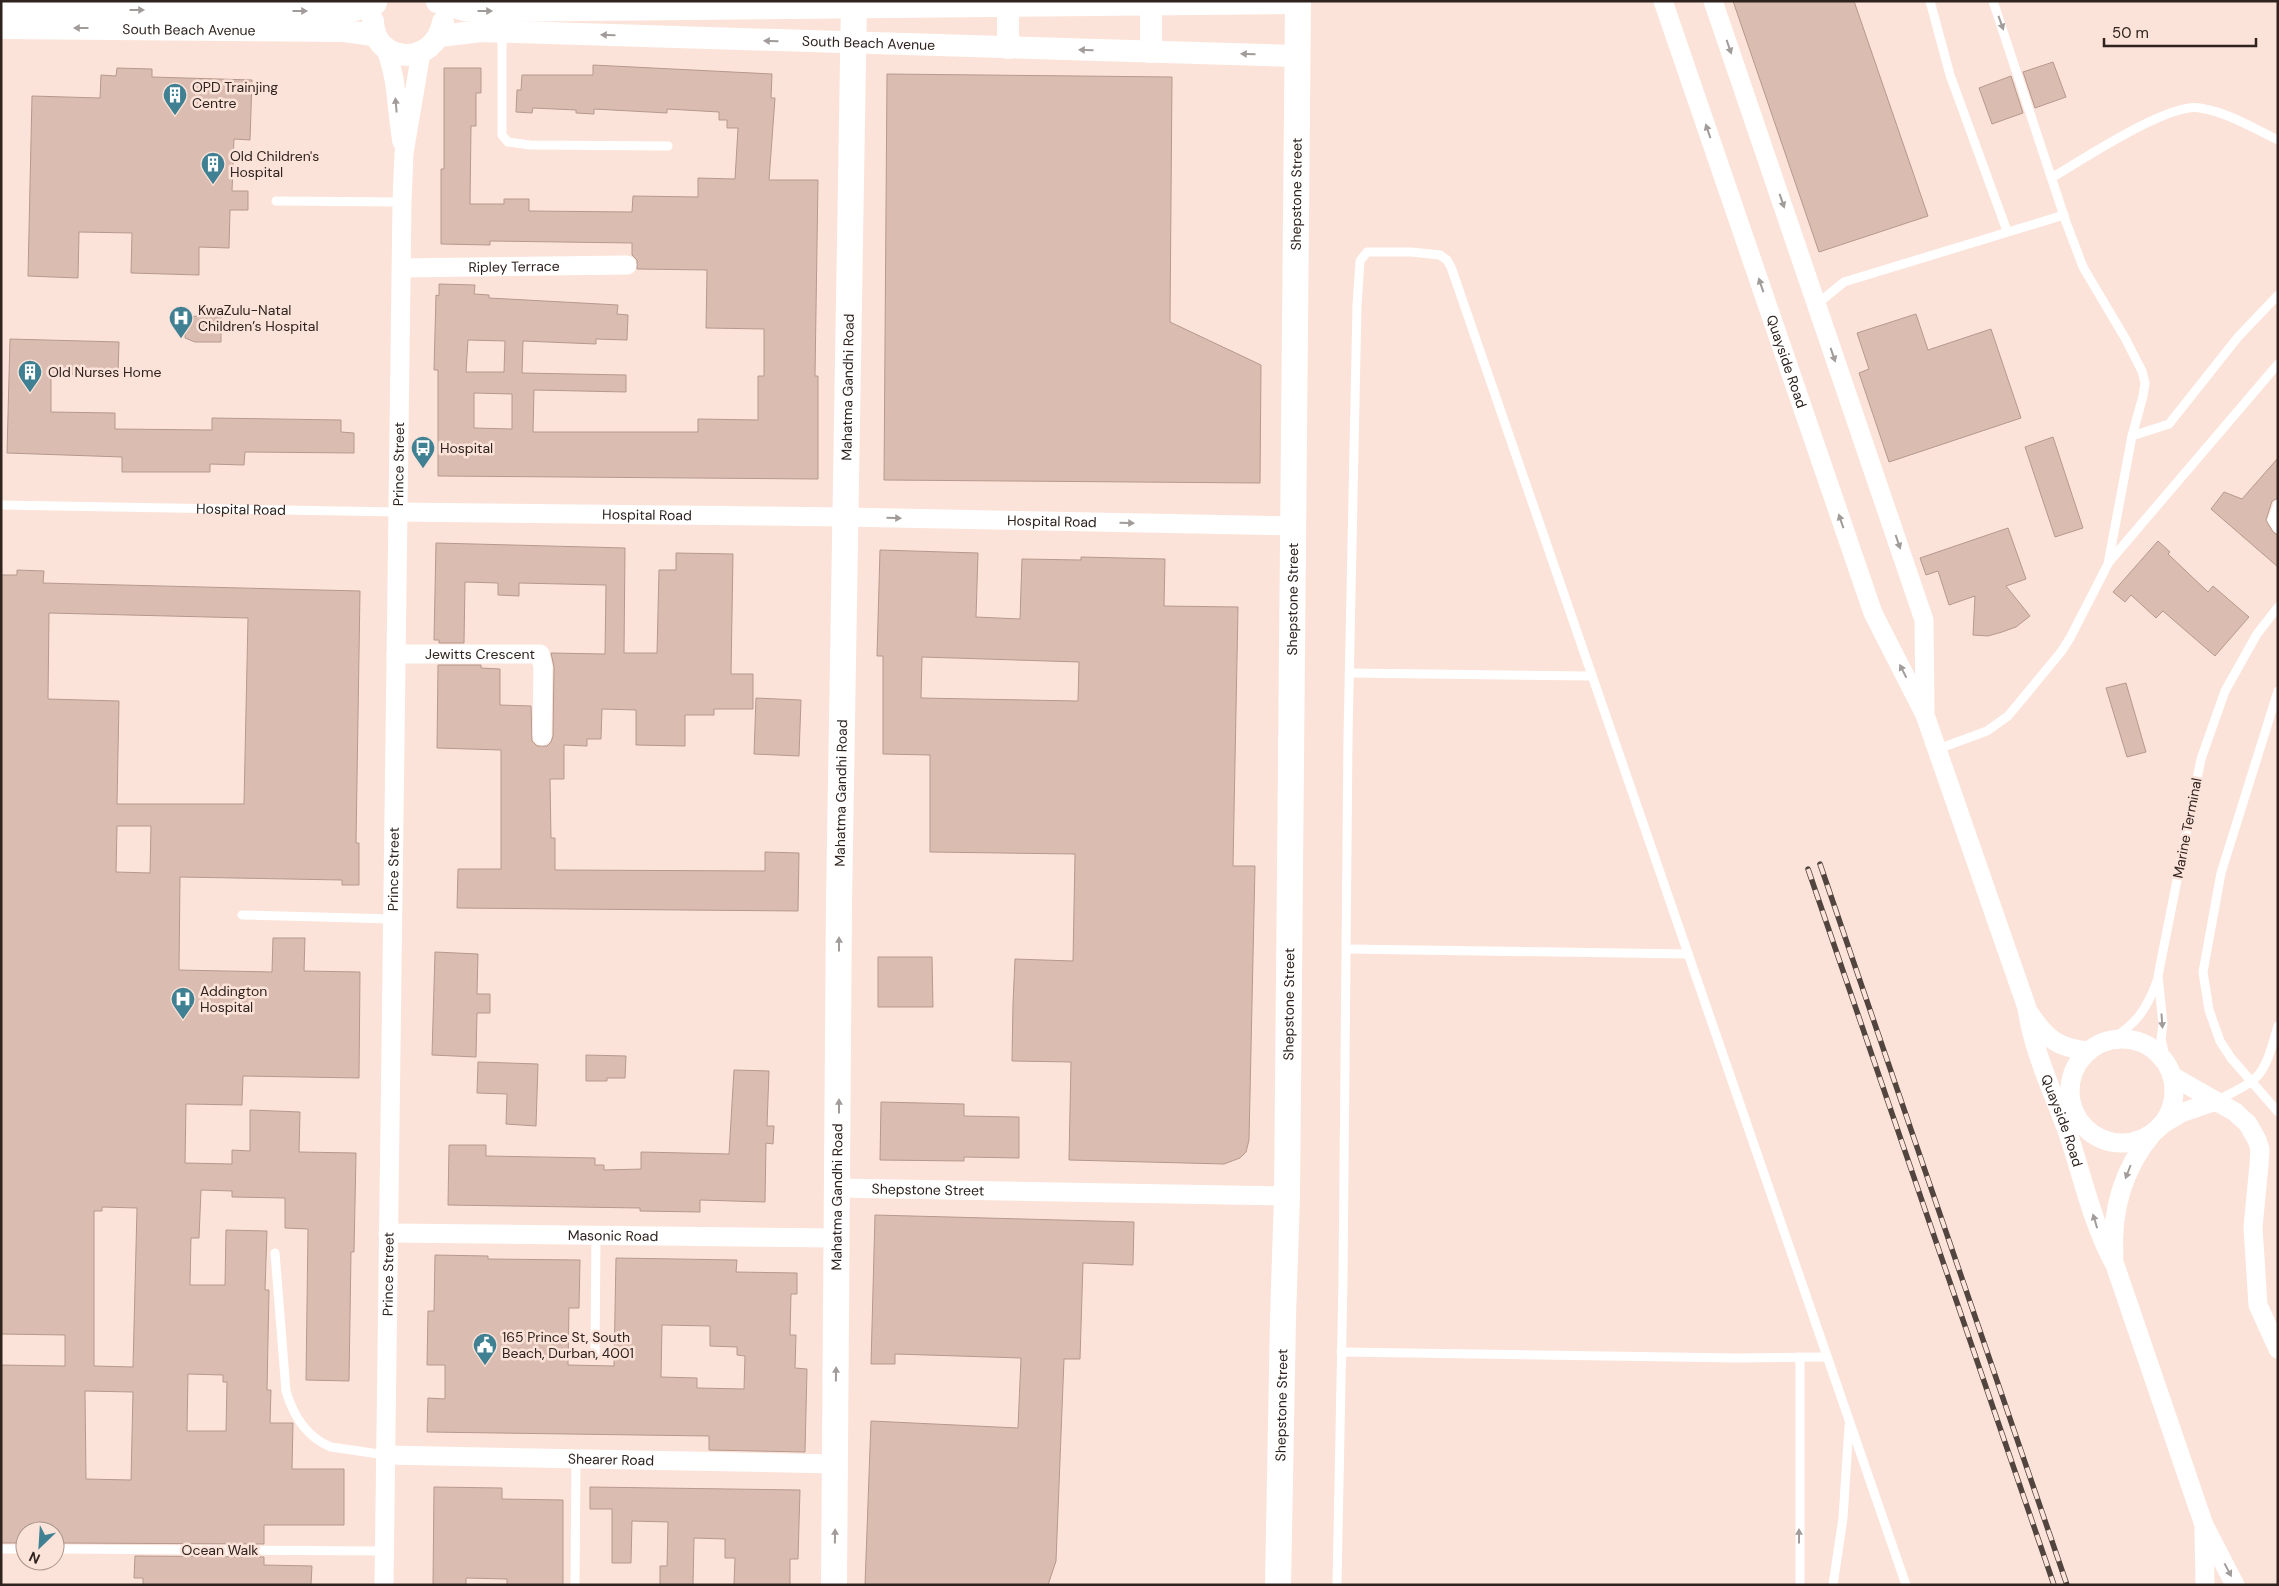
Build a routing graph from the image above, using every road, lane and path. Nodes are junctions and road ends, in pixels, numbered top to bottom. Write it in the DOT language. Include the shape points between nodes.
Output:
graph roads {
  1 [pos="1663,1"];
  2 [pos="1713,1"];
  3 [pos="1930,1"];
  4 [pos="1993,1"];
  5 [pos="377,2"];
  6 [pos="437,2"];
  7 [pos="1298,2"];
  8 [pos="854,4"];
  9 [pos="1151,5"];
  10 [pos="1008,6"];
  11 [pos="1,9"];
  12 [pos="1,28"];
  13 [pos="502,32"];
  14 [pos="440,36"];
  15 [pos="379,41"];
  16 [pos="855,44"];
  17 [pos="1008,48"];
  18 [pos="1151,52"];
  19 [pos="421,53"];
  20 [pos="1297,56"];
  21 [pos="2278,140"];
  22 [pos="668,146"];
  23 [pos="404,153"];
  24 [pos="2052,177"];
  25 [pos="276,201"];
  26 [pos="402,202"];
  27 [pos="2064,215"];
  28 [pos="2007,231"];
  29 [pos="628,266"];
  30 [pos="402,268"];
  31 [pos="2278,296"];
  32 [pos="1816,306"];
  33 [pos="2278,364"];
  34 [pos="2132,436"];
  35 [pos="2278,504"];
  36 [pos="1,505"];
  37 [pos="398,512"];
  38 [pos="845,517"];
  39 [pos="1292,526"];
  40 [pos="2278,529"];
  41 [pos="2108,564"];
  42 [pos="2278,607"];
  43 [pos="396,654"];
  44 [pos="1349,673"];
  45 [pos="1592,676"];
  46 [pos="2278,691"];
  47 [pos="1925,714"];
  48 [pos="542,736"];
  49 [pos="1938,749"];
  50 [pos="242,915"];
  51 [pos="393,919"];
  52 [pos="1347,949"];
  53 [pos="1688,954"];
  54 [pos="2158,976"];
  55 [pos="2027,1008"];
  56 [pos="2278,1026"];
  57 [pos="2111,1040"];
  58 [pos="2088,1051"];
  59 [pos="2169,1070"];
  60 [pos="2047,1076"];
  61 [pos="2071,1101"];
  62 [pos="2216,1101"];
  63 [pos="2278,1112"];
  64 [pos="2158,1128"];
  65 [pos="2068,1135"];
  66 [pos="838,1188"];
  67 [pos="1287,1196"];
  68 [pos="388,1233"];
  69 [pos="596,1236"];
  70 [pos="837,1238"];
  71 [pos="276,1254"];
  72 [pos="2115,1265"];
  73 [pos="2275,1341"];
  74 [pos="1341,1352"];
  75 [pos="595,1355"];
  76 [pos="1800,1357"];
  77 [pos="1826,1357"];
  78 [pos="1849,1422"];
  79 [pos="386,1455"];
  80 [pos="576,1459"];
  81 [pos="836,1464"];
  82 [pos="2204,1524"];
  83 [pos="1,1549"];
  84 [pos="15,1549"];
  85 [pos="65,1549"];
  86 [pos="385,1551"];
  87 [pos="384,1585"];
  88 [pos="575,1585"];
  89 [pos="834,1585"];
  90 [pos="1278,1585"];
  91 [pos="1337,1585"];
  92 [pos="1800,1585"];
  93 [pos="1833,1585"];
  94 [pos="1906,1585"];
  95 [pos="2205,1585"];
  96 [pos="2235,1585"];
  47 -- 1 [label="street, Quayside Road, one-way" via="1873,613"];
  2 -- 32 [label="street, Quayside Road, one-way"];
  3 -- 28 [label="lane" via="1950,75"];
  4 -- 24 [label="lane, one-way"];
  11 -- 5 [label="street, South Beach Avenue, one-way" via="344,11"];
  5 -- 15 [label="street" via="372,23"];
  6 -- 8 [label="street, one-way" via="471,11"];
  6 -- 14 [label="street" via="442,10"];
  7 -- 9 [label="street"];
  7 -- 20 [label="main road, Shepstone Street"];
  8 -- 10 [label="street"];
  8 -- 16 [label="main road, Mahatma Gandhi Road"];
  9 -- 10 [label="street"];
  9 -- 18 [label="street"];
  10 -- 17 [label="street"];
  15 -- 12 [label="street, South Beach Avenue, one-way" via="344,31"];
  13 -- 14 [label="street, South Beach Avenue"];
  16 -- 13 [label="street, South Beach Avenue, one-way"];
  13 -- 22 [label="lane" via="502,135 508,142"];
  14 -- 19 [label="street"];
  15 -- 19 [label="street, South Beach Avenue" via="395,53 408,56"];
  23 -- 15 [label="street, Prince Street, one-way" via="393,69"];
  16 -- 17 [label="street, South Beach Avenue"];
  16 -- 38 [label="main road, Mahatma Gandhi Road"];
  18 -- 17 [label="street, South Beach Avenue, one-way"];
  20 -- 18 [label="street, South Beach Avenue, one-way"];
  19 -- 23 [label="street, Prince Street"];
  20 -- 39 [label="main road, Shepstone Street"];
  21 -- 24 [label="lane" via="2225,115 2199,107 2186,107 2130,133"];
  23 -- 26 [label="street, Prince Street"];
  24 -- 27 [label="lane"];
  25 -- 26 [label="lane"];
  26 -- 30 [label="street, Prince Street"];
  27 -- 28 [label="lane"];
  27 -- 34 [label="lane" via="2083,266 2142,371 2143,396"];
  28 -- 32 [label="lane" via="1844,282"];
  29 -- 30 [label="street, Ripley Terrace"];
  30 -- 37 [label="street, Prince Street"];
  31 -- 34 [label="lane" via="2238,337 2169,424"];
  32 -- 47 [label="street, Quayside Road, one-way" via="1924,620"];
  33 -- 41 [label="lane"];
  34 -- 41 [label="lane"];
  35 -- 40 [label="lane" via="2272,520"];
  36 -- 37 [label="lane, Hospital Road"];
  37 -- 38 [label="street, Hospital Road"];
  37 -- 43 [label="street, Prince Street"];
  38 -- 39 [label="street, Hospital Road, one-way"];
  66 -- 38 [label="main road, Mahatma Gandhi Road, one-way"];
  39 -- 67 [label="main road, Shepstone Street"];
  41 -- 49 [label="lane" via="2061,652 2008,716 1987,731"];
  42 -- 54 [label="lane, Marine Terminal" via="2238,666 2207,739"];
  43 -- 48 [label="street, Jewitts Crescent" via="540,654 543,667"];
  43 -- 51 [label="street, Prince Street"];
  44 -- 45 [label="lane"];
  44 -- 45 [label="lane" via="1359,269 1365,253 1380,251 1440,255 1451,267"];
  44 -- 52 [label="lane"];
  45 -- 53 [label="lane"];
  46 -- 63 [label="lane" via="2221,872 2204,972 2209,1010 2220,1041"];
  47 -- 49 [label="street, Quayside Road"];
  49 -- 55 [label="street, Quayside Road"];
  50 -- 51 [label="lane"];
  51 -- 68 [label="street, Prince Street"];
  52 -- 53 [label="lane"];
  52 -- 74 [label="lane"];
  53 -- 77 [label="lane"];
  54 -- 57 [label="lane" via="2151,997 2137,1020"];
  54 -- 59 [label="lane, Marine Terminal, one-way" via="2163,1024 2161,1039"];
  55 -- 58 [label="street" via="2042,1032 2053,1041"];
  55 -- 60 [label="street, Quayside Road" via="2030,1031"];
  56 -- 62 [label="lane" via="2263,1071 2247,1086"];
  57 -- 58 [label="street"];
  57 -- 59 [label="street" via="2128,1039 2143,1043 2157,1052"];
  58 -- 61 [label="street" via="2077,1063 2071,1079"];
  59 -- 62 [label="street"];
  59 -- 64 [label="street" via="2174,1093 2170,1110"];
  60 -- 61 [label="street"];
  60 -- 65 [label="street, Quayside Road"];
  61 -- 64 [label="street" via="2079,1121 2091,1133 2106,1140 2139,1140"];
  61 -- 65 [label="street"];
  62 -- 64 [label="street" via="2181,1113"];
  62 -- 73 [label="street" via="2248,1124 2260,1149 2253,1227 2254,1264 2258,1305"];
  64 -- 72 [label="street, one-way" via="2132,1163 2118,1200 2112,1232"];
  72 -- 65 [label="street, Quayside Road, one-way" via="2102,1242"];
  66 -- 67 [label="street, Shepstone Street"];
  66 -- 70 [label="main road, Mahatma Gandhi Road"];
  67 -- 90 [label="main road, Shepstone Street"];
  68 -- 69 [label="street, Masonic Road"];
  68 -- 79 [label="street, Prince Street"];
  69 -- 70 [label="street, Masonic Road"];
  69 -- 75 [label="lane"];
  81 -- 70 [label="main road, Mahatma Gandhi Road, one-way"];
  71 -- 79 [label="lane" via="286,1390 292,1409 322,1444"];
  72 -- 82 [label="street, Quayside Road"];
  74 -- 76 [label="lane"];
  74 -- 91 [label="lane"];
  76 -- 77 [label="lane"];
  92 -- 76 [label="lane, one-way"];
  77 -- 78 [label="lane"];
  78 -- 93 [label="lane" via="1843,1518"];
  78 -- 94 [label="lane"];
  79 -- 80 [label="street, Shearer Road"];
  79 -- 86 [label="street, Prince Street"];
  80 -- 81 [label="street, Shearer Road"];
  80 -- 88 [label="lane"];
  89 -- 81 [label="main road, Mahatma Gandhi Road, one-way"];
  82 -- 95 [label="street, Quayside Road"];
  82 -- 96 [label="street, Quayside Road, one-way"];
  83 -- 84 [label="lane"];
  85 -- 86 [label="lane, Ocean Walk"];
  86 -- 87 [label="street, Prince Street"];
}
